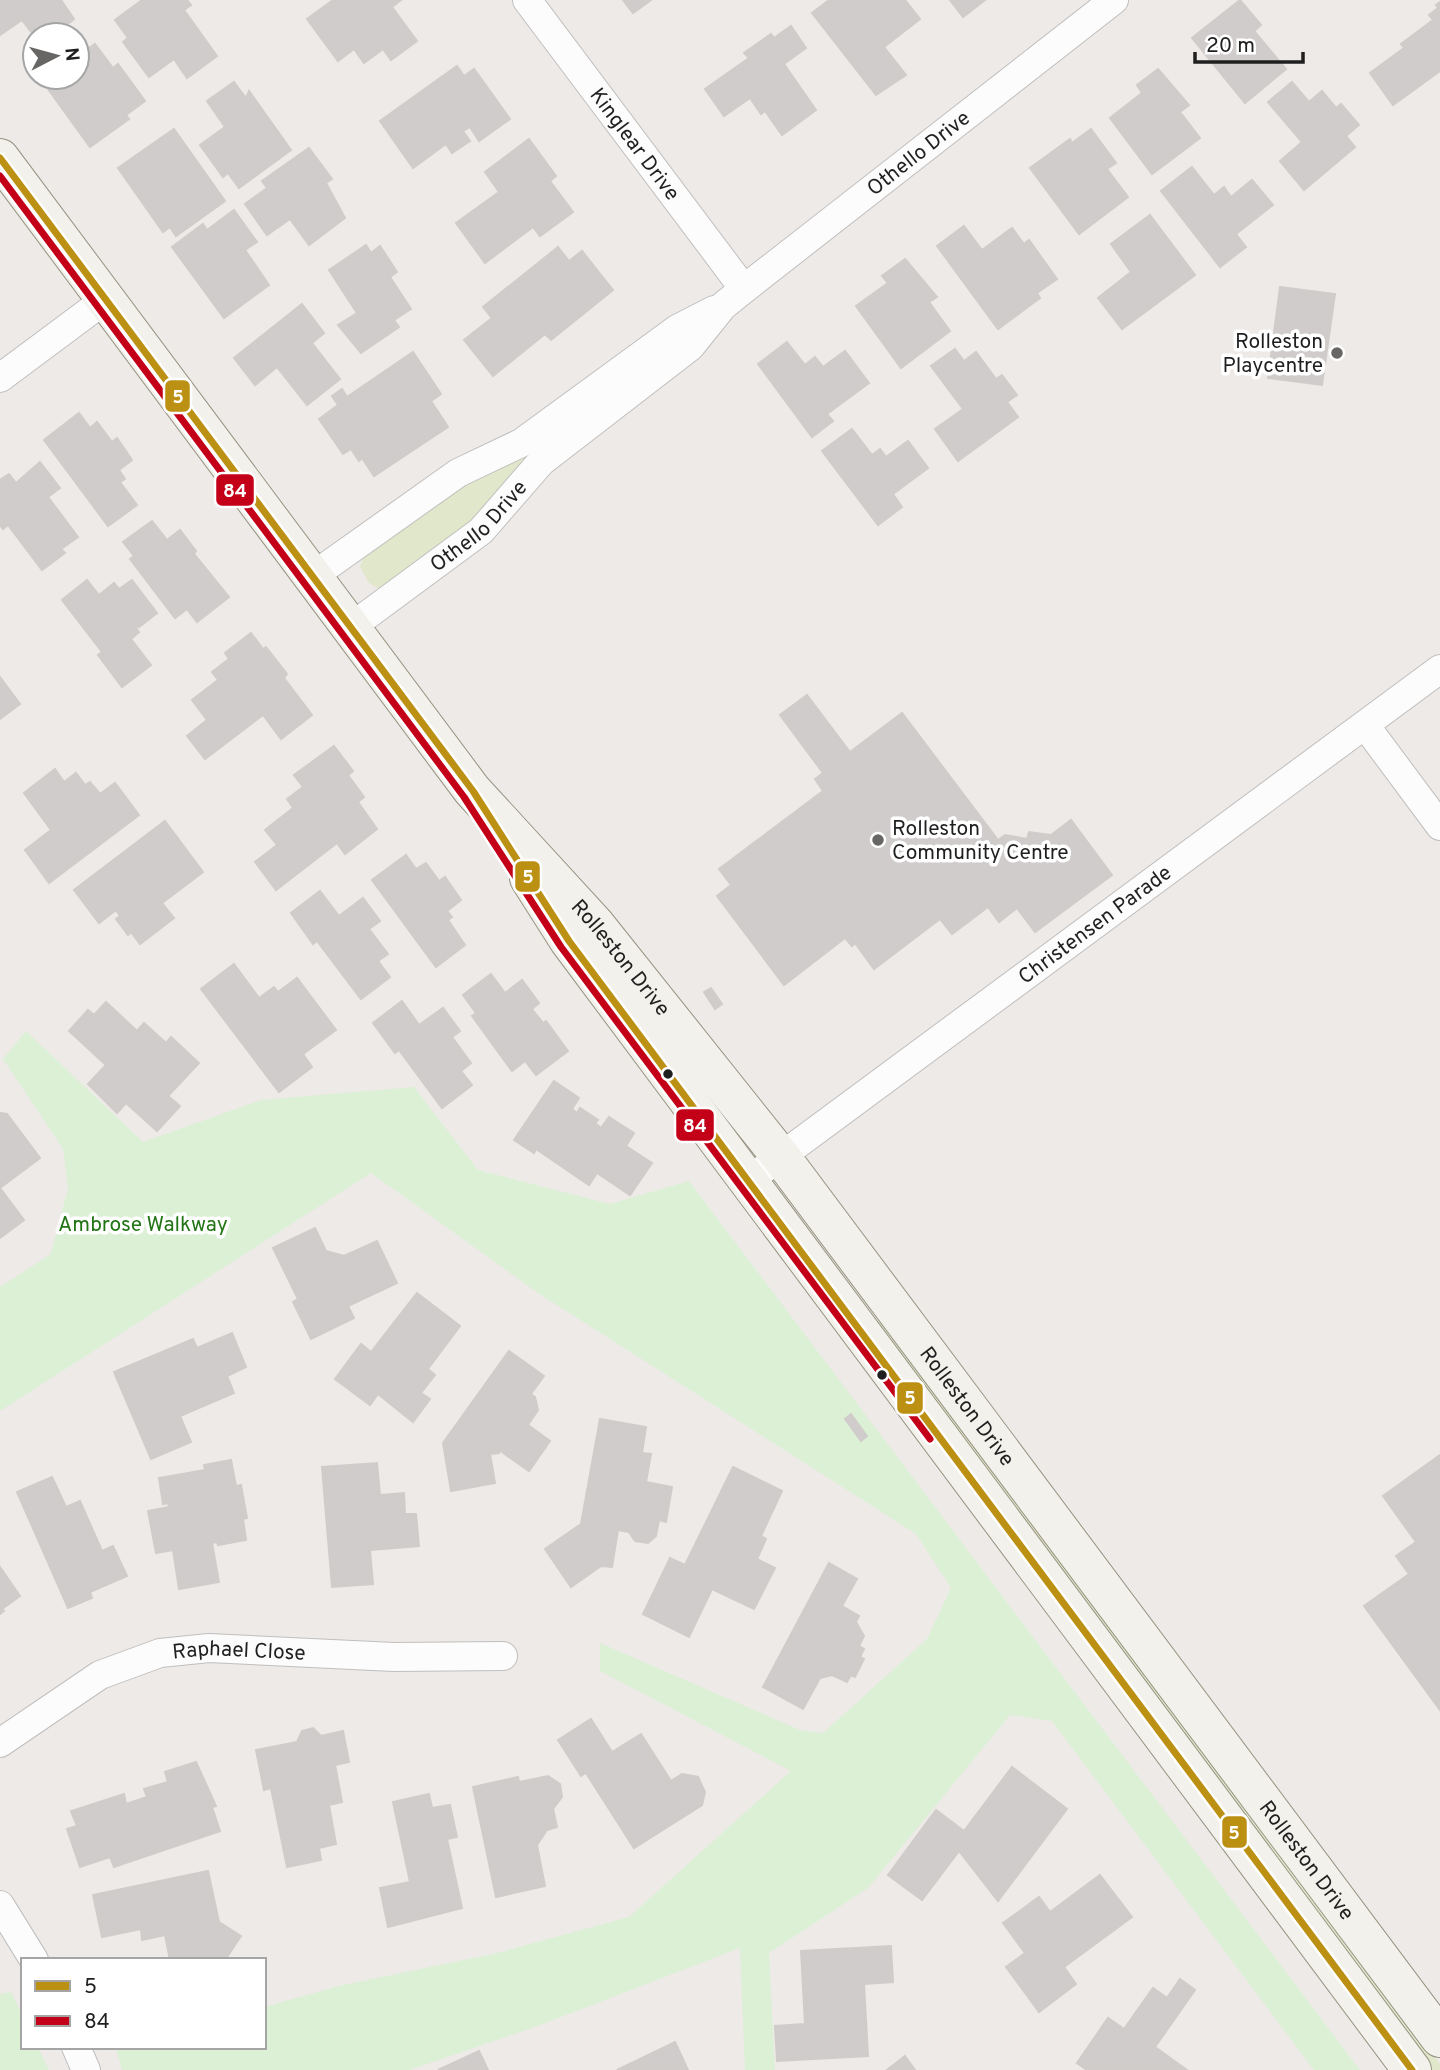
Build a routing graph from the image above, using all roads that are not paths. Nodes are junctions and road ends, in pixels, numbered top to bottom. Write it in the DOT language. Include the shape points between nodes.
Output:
graph roads {
  1 [pos="527,0"];
  2 [pos="1114,0"];
  3 [pos="0,158"];
  4 [pos="734,298"];
  5 [pos="106,299"];
  6 [pos="0,378"];
  7 [pos="313,576"];
  8 [pos="351,627"];
  9 [pos="1440,668"];
  10 [pos="1365,725"];
  11 [pos="473,791"];
  12 [pos="1440,826"];
  13 [pos="781,1157"];
  14 [pos="749,1180"];
  15 [pos="503,1656"];
  16 [pos="0,1743"];
  17 [pos="0,1905"];
  18 [pos="33,1958"];
  19 [pos="1440,2038"];
  20 [pos="77,2049"];
  21 [pos="86,2070"];
  22 [pos="1412,2070"];
  1 -- 4 [label="street, Kinglear Drive"];
  2 -- 4 [label="street, Othello Drive"];
  3 -- 5 [label="main road, Rolleston Drive"];
  4 -- 7 [label="street, Othello Drive" via="677,329 521,443 458,473"];
  4 -- 8 [label="street, Othello Drive" via="690,348 529,473 481,531"];
  5 -- 6 [label="street"];
  5 -- 7 [label="main road, Rolleston Drive"];
  7 -- 8 [label="main road, Rolleston Drive"];
  8 -- 11 [label="main road, Rolleston Drive"];
  9 -- 10 [label="street, Christensen Parade"];
  10 -- 12 [label="street"];
  10 -- 13 [label="street, Christensen Parade"];
  11 -- 13 [label="main road, Rolleston Drive" via="595,924"];
  11 -- 14 [label="main road, Rolleston Drive" via="569,941"];
  13 -- 14 [label="street, Christensen Parade"];
  13 -- 19 [label="main road, Rolleston Drive"];
  14 -- 22 [label="main road, Rolleston Drive"];
  15 -- 16 [label="street, Raphael Close" via="394,1657 209,1648 160,1653 100,1675"];
  17 -- 18 [label="street"];
  20 -- 21 [label="street"];
}
